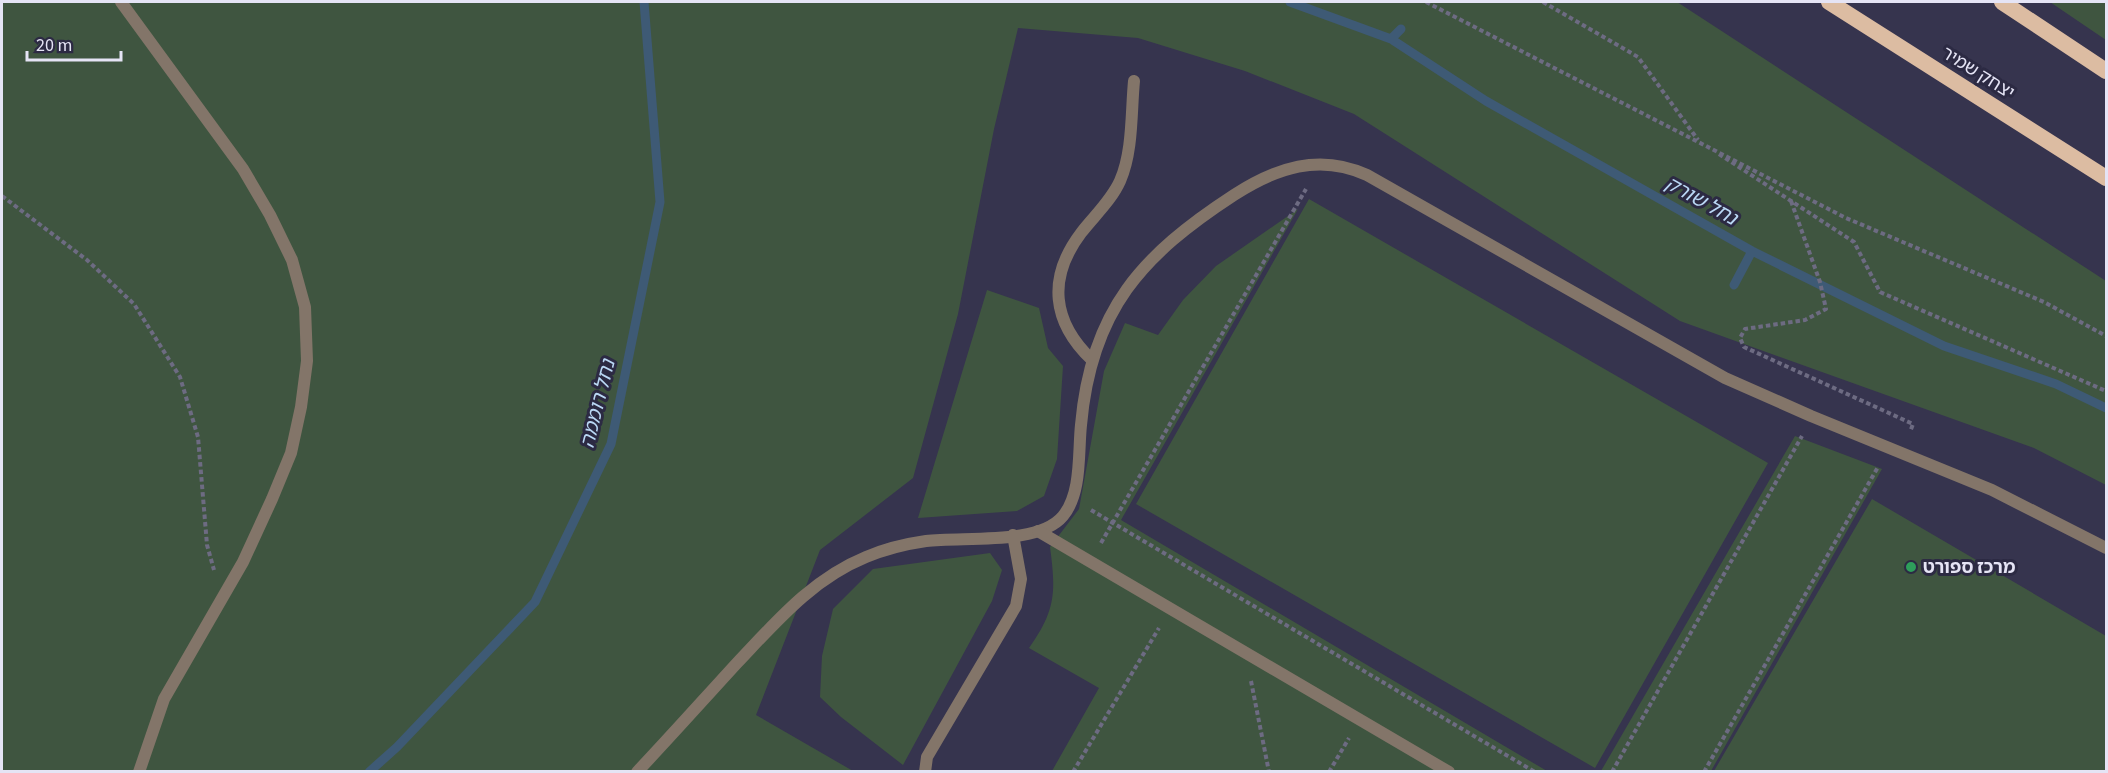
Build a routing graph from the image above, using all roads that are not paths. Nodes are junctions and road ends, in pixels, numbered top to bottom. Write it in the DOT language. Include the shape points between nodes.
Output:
graph roads {
  1 [pos="121,2"];
  2 [pos="1828,2"];
  3 [pos="2002,2"];
  4 [pos="2106,70"];
  5 [pos="1134,81"];
  6 [pos="2106,178"];
  7 [pos="1092,360"];
  8 [pos="1038,531"];
  9 [pos="1013,536"];
  10 [pos="2106,548"];
  11 [pos="139,771"];
  12 [pos="637,771"];
  13 [pos="925,771"];
  14 [pos="1449,771"];
  1 -- 11 [label="street" via="254,187 292,260 304,307 307,361 291,453 248,552 164,699"];
  2 -- 6 [label="highway, יצחק שמיר"];
  3 -- 4 [label="highway"];
  5 -- 7 [label="street" via="1123,174 1114,192 1072,246 1060,274 1058,303 1062,318 1077,346"];
  7 -- 8 [label="street" via="1082,408 1072,499 1057,522"];
  7 -- 10 [label="street" via="1123,293 1164,245 1196,220 1254,182 1287,168 1321,163 1344,166 1367,175 1708,369 2001,494"];
  8 -- 9 [label="street"];
  8 -- 14 [label="street"];
  9 -- 12 [label="street" via="905,545 865,558 828,577 781,616"];
  9 -- 13 [label="street" via="1021,579 1016,606 927,758"];
}
